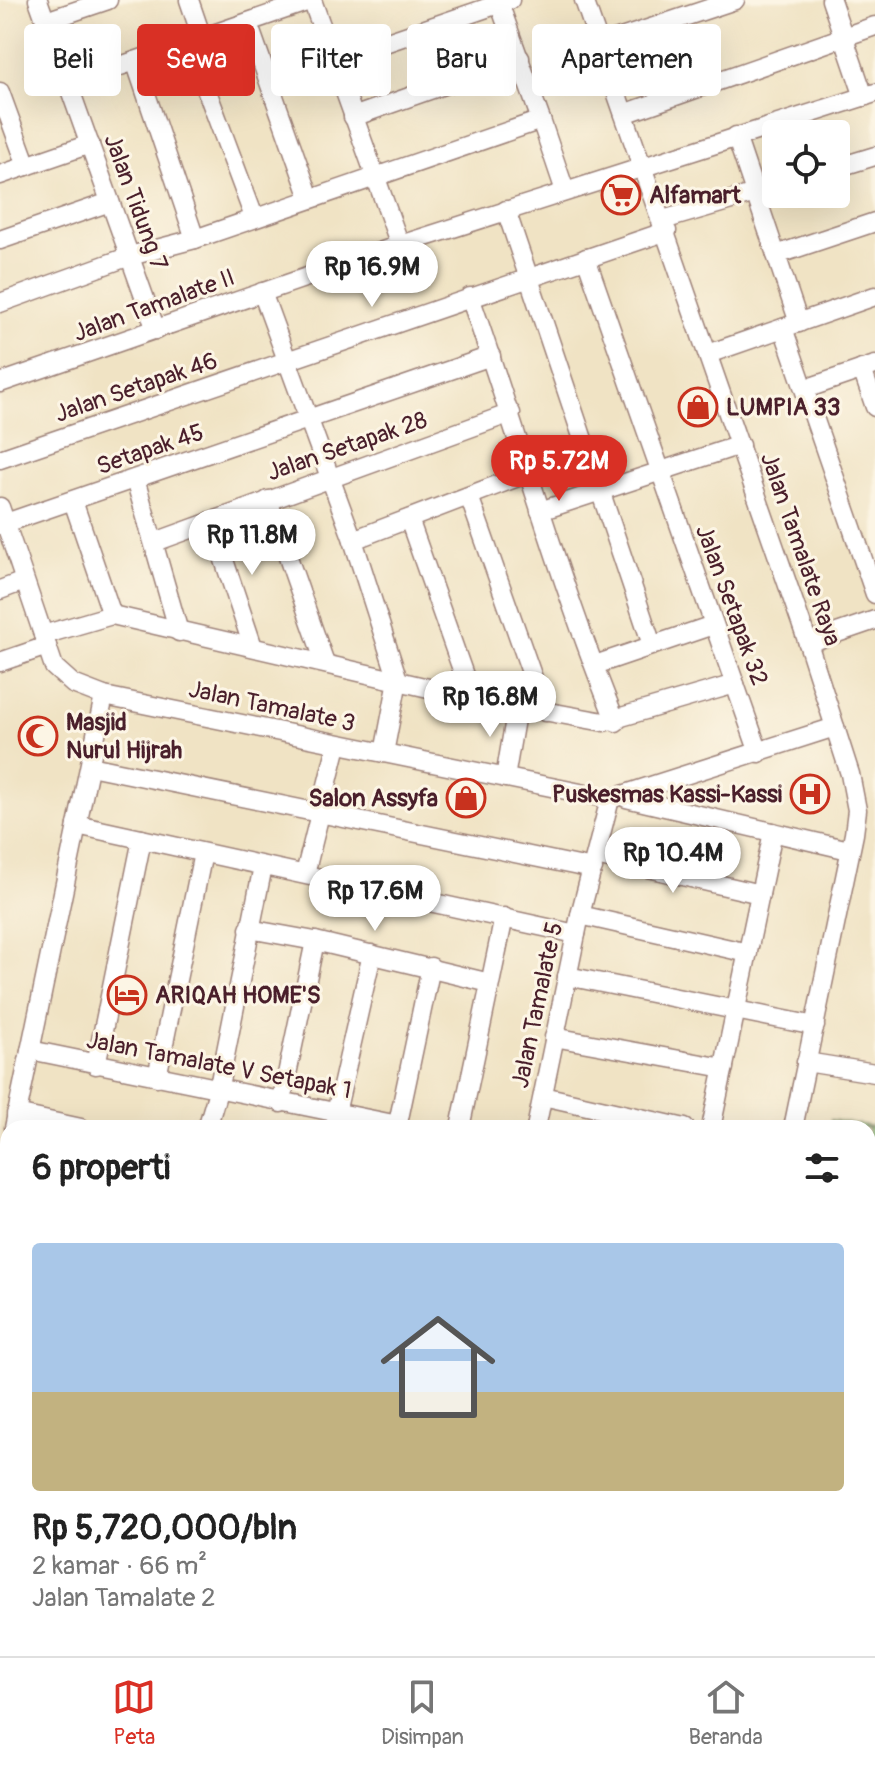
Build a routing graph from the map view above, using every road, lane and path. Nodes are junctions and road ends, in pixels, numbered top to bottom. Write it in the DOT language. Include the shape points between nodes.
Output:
graph roads {
  1 [pos="38,0"];
  2 [pos="108,0"];
  3 [pos="189,0"];
  4 [pos="312,0"];
  5 [pos="584,0"];
  6 [pos="671,0"];
  7 [pos="735,0"];
  8 [pos="831,0"];
  9 [pos="502,1"];
  10 [pos="678,19"];
  11 [pos="46,21"];
  12 [pos="248,23"];
  13 [pos="47,24"];
  14 [pos="193,24"];
  15 [pos="245,24"];
  16 [pos="321,24"];
  17 [pos="593,24"];
  18 [pos="663,24"];
  19 [pos="875,26"];
  20 [pos="843,36"];
  21 [pos="391,40"];
  22 [pos="520,58"];
  23 [pos="135,61"];
  24 [pos="121,66"];
  25 [pos="0,92"];
  26 [pos="869,95"];
  27 [pos="72,96"];
  28 [pos="213,96"];
  29 [pos="346,96"];
  30 [pos="618,96"];
  31 [pos="624,114"];
  32 [pos="353,117"];
  33 [pos="541,120"];
  34 [pos="736,136"];
  35 [pos="90,144"];
  36 [pos="875,156"];
  37 [pos="850,164"];
  38 [pos="643,165"];
  39 [pos="27,166"];
  40 [pos="0,175"];
  41 [pos="375,177"];
  42 [pos="565,191"];
  43 [pos="762,192"];
  44 [pos="755,194"];
  45 [pos="310,198"];
  46 [pos="110,202"];
  47 [pos="506,210"];
  48 [pos="254,217"];
  49 [pos="875,222"];
  50 [pos="665,225"];
  51 [pos="195,239"];
  52 [pos="0,240"];
  53 [pos="400,245"];
  54 [pos="776,255"];
  55 [pos="130,256"];
  56 [pos="586,258"];
  57 [pos="529,277"];
  58 [pos="262,292"];
  59 [pos="875,296"];
  60 [pos="470,297"];
  61 [pos="0,303"];
  62 [pos="791,325"];
  63 [pos="156,330"];
  64 [pos="708,354"];
  65 [pos="491,356"];
  66 [pos="288,359"];
  67 [pos="868,367"];
  68 [pos="0,383"];
  69 [pos="805,389"];
  70 [pos="875,407"];
  71 [pos="511,413"];
  72 [pos="309,420"];
  73 [pos="740,445"];
  74 [pos="0,459"];
  75 [pos="531,472"];
  76 [pos="659,472"];
  77 [pos="331,478"];
  78 [pos="135,479"];
  79 [pos="599,492"];
  80 [pos="469,496"];
  81 [pos="268,500"];
  82 [pos="73,501"];
  83 [pos="540,511"];
  84 [pos="2,518"];
  85 [pos="409,519"];
  86 [pos="211,521"];
  87 [pos="353,540"];
  88 [pos="155,542"];
  89 [pos="24,581"];
  90 [pos="0,590"];
  91 [pos="875,594"];
  92 [pos="112,615"];
  93 [pos="875,620"];
  94 [pos="713,625"];
  95 [pos="179,632"];
  96 [pos="45,640"];
  97 [pos="808,643"];
  98 [pos="652,645"];
  99 [pos="253,647"];
  100 [pos="0,662"];
  101 [pos="325,663"];
  102 [pos="595,665"];
  103 [pos="398,680"];
  104 [pos="735,684"];
  105 [pos="104,696"];
  106 [pos="472,698"];
  107 [pos="517,707"];
  108 [pos="545,712"];
  109 [pos="616,722"];
  110 [pos="835,727"];
  111 [pos="337,745"];
  112 [pos="384,753"];
  113 [pos="759,753"];
  114 [pos="90,766"];
  115 [pos="505,778"];
  116 [pos="616,798"];
  117 [pos="857,810"];
  118 [pos="322,813"];
  119 [pos="875,815"];
  120 [pos="77,825"];
  121 [pos="773,832"];
  122 [pos="142,839"];
  123 [pos="849,850"];
  124 [pos="203,853"];
  125 [pos="594,863"];
  126 [pos="263,866"];
  127 [pos="305,874"];
  128 [pos="760,894"];
  129 [pos="580,915"];
  130 [pos="504,917"];
  131 [pos="249,929"];
  132 [pos="576,934"];
  133 [pos="315,941"];
  134 [pos="748,953"];
  135 [pos="372,954"];
  136 [pos="431,967"];
  137 [pos="567,976"];
  138 [pos="490,983"];
  139 [pos="737,1010"];
  140 [pos="815,1026"];
  141 [pos="554,1037"];
  142 [pos="30,1050"];
  143 [pos="806,1062"];
  144 [pos="96,1065"];
  145 [pos="724,1068"];
  146 [pos="875,1073"];
  147 [pos="157,1077"];
  148 [pos="218,1091"];
  149 [pos="543,1096"];
  150 [pos="281,1103"];
  151 [pos="336,1113"];
  152 [pos="15,1120"];
  153 [pos="209,1120"];
  154 [pos="369,1120"];
  155 [pos="399,1120"];
  156 [pos="462,1120"];
  157 [pos="538,1120"];
  158 [pos="650,1120"];
  159 [pos="713,1120"];
  160 [pos="795,1120"];
  1 -- 11 [label="street, Jalan Tidung 7"];
  2 -- 11 [label="street"];
  3 -- 14 [label="street"];
  4 -- 12 [label="street"];
  4 -- 16 [label="street"];
  5 -- 17 [label="street, Jalan Tamalate Raya"];
  6 -- 10 [label="street"];
  7 -- 10 [label="street"];
  8 -- 20 [label="street"];
  9 -- 21 [label="street"];
  9 -- 22 [label="street"];
  10 -- 18 [label="street"];
  11 -- 13 [label="street, Jalan Tidung 7"];
  12 -- 15 [label="street"];
  12 -- 45 [label="street"];
  19 -- 20 [label="street"];
  20 -- 26 [label="street"];
  20 -- 31 [label="street"];
  22 -- 32 [label="street"];
  22 -- 33 [label="street"];
  23 -- 24 [label="street"];
  23 -- 51 [label="street"];
  25 -- 39 [label="street"];
  26 -- 34 [label="street, Jalan Tamalate II"];
  27 -- 35 [label="street, Jalan Tidung 7"];
  28 -- 48 [label="street"];
  29 -- 32 [label="street"];
  30 -- 31 [label="street, Jalan Tamalate Raya"];
  31 -- 38 [label="street, Jalan Tamalate Raya"];
  32 -- 41 [label="street"];
  33 -- 41 [label="street"];
  33 -- 42 [label="street"];
  34 -- 38 [label="street, Jalan Tamalate II"];
  34 -- 44 [label="street"];
  35 -- 39 [label="street"];
  35 -- 46 [label="street, Jalan Tidung 7"];
  36 -- 37 [label="street"];
  38 -- 42 [label="street, Jalan Tamalate II"];
  38 -- 50 [label="street, Jalan Tamalate Raya"];
  39 -- 40 [label="street"];
  41 -- 45 [label="street"];
  41 -- 53 [label="street"];
  42 -- 47 [label="street, Jalan Tamalate II"];
  43 -- 44 [label="street, Jalan Setapak 46"];
  44 -- 50 [label="street, Jalan Setapak 46"];
  44 -- 54 [label="street"];
  45 -- 48 [label="street"];
  46 -- 52 [label="street"];
  46 -- 55 [label="street, Jalan Tidung 7"];
  47 -- 53 [label="street, Jalan Tamalate II"];
  47 -- 57 [label="street"];
  48 -- 51 [label="street"];
  49 -- 54 [label="street"];
  50 -- 56 [label="street, Jalan Setapak 46"];
  50 -- 64 [label="street, Jalan Tamalate Raya"];
  51 -- 55 [label="street"];
  53 -- 58 [label="street, Jalan Tamalate II"];
  54 -- 62 [label="street"];
  55 -- 61 [label="street"];
  55 -- 63 [label="street, Jalan Tidung 7"];
  56 -- 57 [label="street, Jalan Setapak 46"];
  56 -- 76 [label="street, Jalan Setapak 32"];
  57 -- 60 [label="street, Jalan Setapak 46"];
  57 -- 79 [label="street"];
  58 -- 63 [label="street, Jalan Tamalate II"];
  58 -- 66 [label="street"];
  59 -- 62 [label="street"];
  60 -- 65 [label="street"];
  60 -- 66 [label="street, Jalan Setapak 46"];
  62 -- 64 [label="street"];
  62 -- 69 [label="street"];
  63 -- 68 [label="street, Jalan Tamalate II"];
  64 -- 73 [label="street, Jalan Tamalate Raya"];
  65 -- 71 [label="street"];
  65 -- 72 [label="street, Setapak 45"];
  66 -- 72 [label="street"];
  66 -- 74 [label="street, Jalan Setapak 46"];
  67 -- 69 [label="street"];
  67 -- 70 [label="street"];
  69 -- 91 [label="street"];
  71 -- 75 [label="street"];
  71 -- 77 [label="street, Jalan Setapak 28"];
  72 -- 77 [label="street"];
  72 -- 78 [label="street, Setapak 45"];
  73 -- 76 [label="street"];
  73 -- 97 [label="street, Jalan Tamalate Raya"];
  75 -- 80 [label="street"];
  75 -- 83 [label="street"];
  76 -- 79 [label="street"];
  76 -- 94 [label="street, Jalan Setapak 32"];
  77 -- 81 [label="street, Jalan Setapak 28"];
  77 -- 87 [label="street"];
  78 -- 82 [label="street, Setapak 45"];
  78 -- 88 [label="street"];
  79 -- 83 [label="street"];
  79 -- 98 [label="street"];
  80 -- 85 [label="street"];
  80 -- 108 [label="street"];
  81 -- 86 [label="street, Jalan Setapak 28"];
  81 -- 101 [label="street"];
  82 -- 84 [label="street, Setapak 45"];
  82 -- 92 [label="street"];
  83 -- 102 [label="street"];
  84 -- 89 [label="street, Jalan Tamalate 3"];
  85 -- 87 [label="street"];
  85 -- 106 [label="street"];
  86 -- 88 [label="street, Jalan Setapak 28"];
  86 -- 99 [label="street"];
  87 -- 103 [label="street"];
  88 -- 95 [label="street"];
  89 -- 90 [label="street"];
  89 -- 96 [label="street, Jalan Tamalate 3"];
  92 -- 95 [label="street"];
  92 -- 96 [label="street"];
  93 -- 97 [label="street"];
  94 -- 98 [label="street"];
  94 -- 104 [label="street, Jalan Setapak 32"];
  95 -- 99 [label="street"];
  96 -- 100 [label="street"];
  96 -- 105 [label="street, Jalan Tamalate 3" via="61,677"];
  97 -- 110 [label="street, Jalan Tamalate Raya"];
  98 -- 102 [label="street"];
  99 -- 101 [label="street"];
  101 -- 103 [label="street"];
  102 -- 109 [label="street"];
  103 -- 106 [label="street"];
  103 -- 112 [label="street"];
  104 -- 109 [label="street"];
  104 -- 113 [label="street, Jalan Setapak 32"];
  105 -- 111 [label="street, Jalan Tamalate 3"];
  105 -- 114 [label="street"];
  106 -- 107 [label="street"];
  107 -- 108 [label="street"];
  107 -- 115 [label="street"];
  108 -- 109 [label="street"];
  110 -- 113 [label="street, Jalan Tamalate 3"];
  110 -- 117 [label="street, Jalan Tamalate Raya"];
  111 -- 112 [label="street, Jalan Tamalate 3"];
  111 -- 118 [label="street"];
  112 -- 115 [label="street, Jalan Tamalate 3"];
  113 -- 116 [label="street, Jalan Tamalate 3"];
  114 -- 118 [label="street"];
  114 -- 120 [label="street"];
  115 -- 116 [label="street, Jalan Tamalate 3"];
  116 -- 121 [label="street"];
  116 -- 125 [label="street, Jalan Tamalate 5"];
  117 -- 119 [label="street"];
  117 -- 123 [label="street, Jalan Tamalate Raya"];
  118 -- 125 [label="street"];
  118 -- 127 [label="street"];
  120 -- 122 [label="street"];
  120 -- 142 [label="street"];
  121 -- 123 [label="street"];
  121 -- 128 [label="street"];
  122 -- 124 [label="street"];
  122 -- 144 [label="street"];
  123 -- 140 [label="street, Jalan Tamalate Raya"];
  124 -- 126 [label="street"];
  124 -- 147 [label="street"];
  125 -- 128 [label="street"];
  125 -- 129 [label="street, Jalan Tamalate 5"];
  126 -- 127 [label="street"];
  126 -- 131 [label="street"];
  127 -- 130 [label="street"];
  128 -- 134 [label="street"];
  129 -- 132 [label="street, Jalan Tamalate 5"];
  129 -- 134 [label="street"];
  130 -- 132 [label="street"];
  130 -- 138 [label="street"];
  131 -- 133 [label="street"];
  131 -- 148 [label="street"];
  132 -- 137 [label="street, Jalan Tamalate 5"];
  133 -- 135 [label="street"];
  133 -- 150 [label="street"];
  134 -- 139 [label="street"];
  135 -- 136 [label="street"];
  135 -- 151 [label="street"];
  136 -- 138 [label="street"];
  136 -- 155 [label="street"];
  137 -- 139 [label="street"];
  137 -- 141 [label="street, Jalan Tamalate 5"];
  138 -- 156 [label="street"];
  139 -- 140 [label="street"];
  139 -- 145 [label="street"];
  140 -- 143 [label="street, Jalan Tamalate Raya"];
  141 -- 145 [label="street"];
  141 -- 149 [label="street, Jalan Tamalate 5"];
  142 -- 144 [label="street, Jalan Tamalate V Setapak 1"];
  142 -- 152 [label="street"];
  143 -- 146 [label="street"];
  143 -- 160 [label="street, Jalan Tamalate Raya"];
  144 -- 147 [label="street, Jalan Tamalate V Setapak 1"];
  145 -- 159 [label="street"];
  147 -- 148 [label="street, Jalan Tamalate V Setapak 1"];
  148 -- 150 [label="street, Jalan Tamalate V Setapak 1"];
  148 -- 153 [label="street"];
  149 -- 157 [label="street, Jalan Tamalate 5"];
  149 -- 158 [label="street"];
  150 -- 151 [label="street, Jalan Tamalate V Setapak 1"];
  151 -- 154 [label="street, Jalan Tamalate V Setapak 1"];
}
